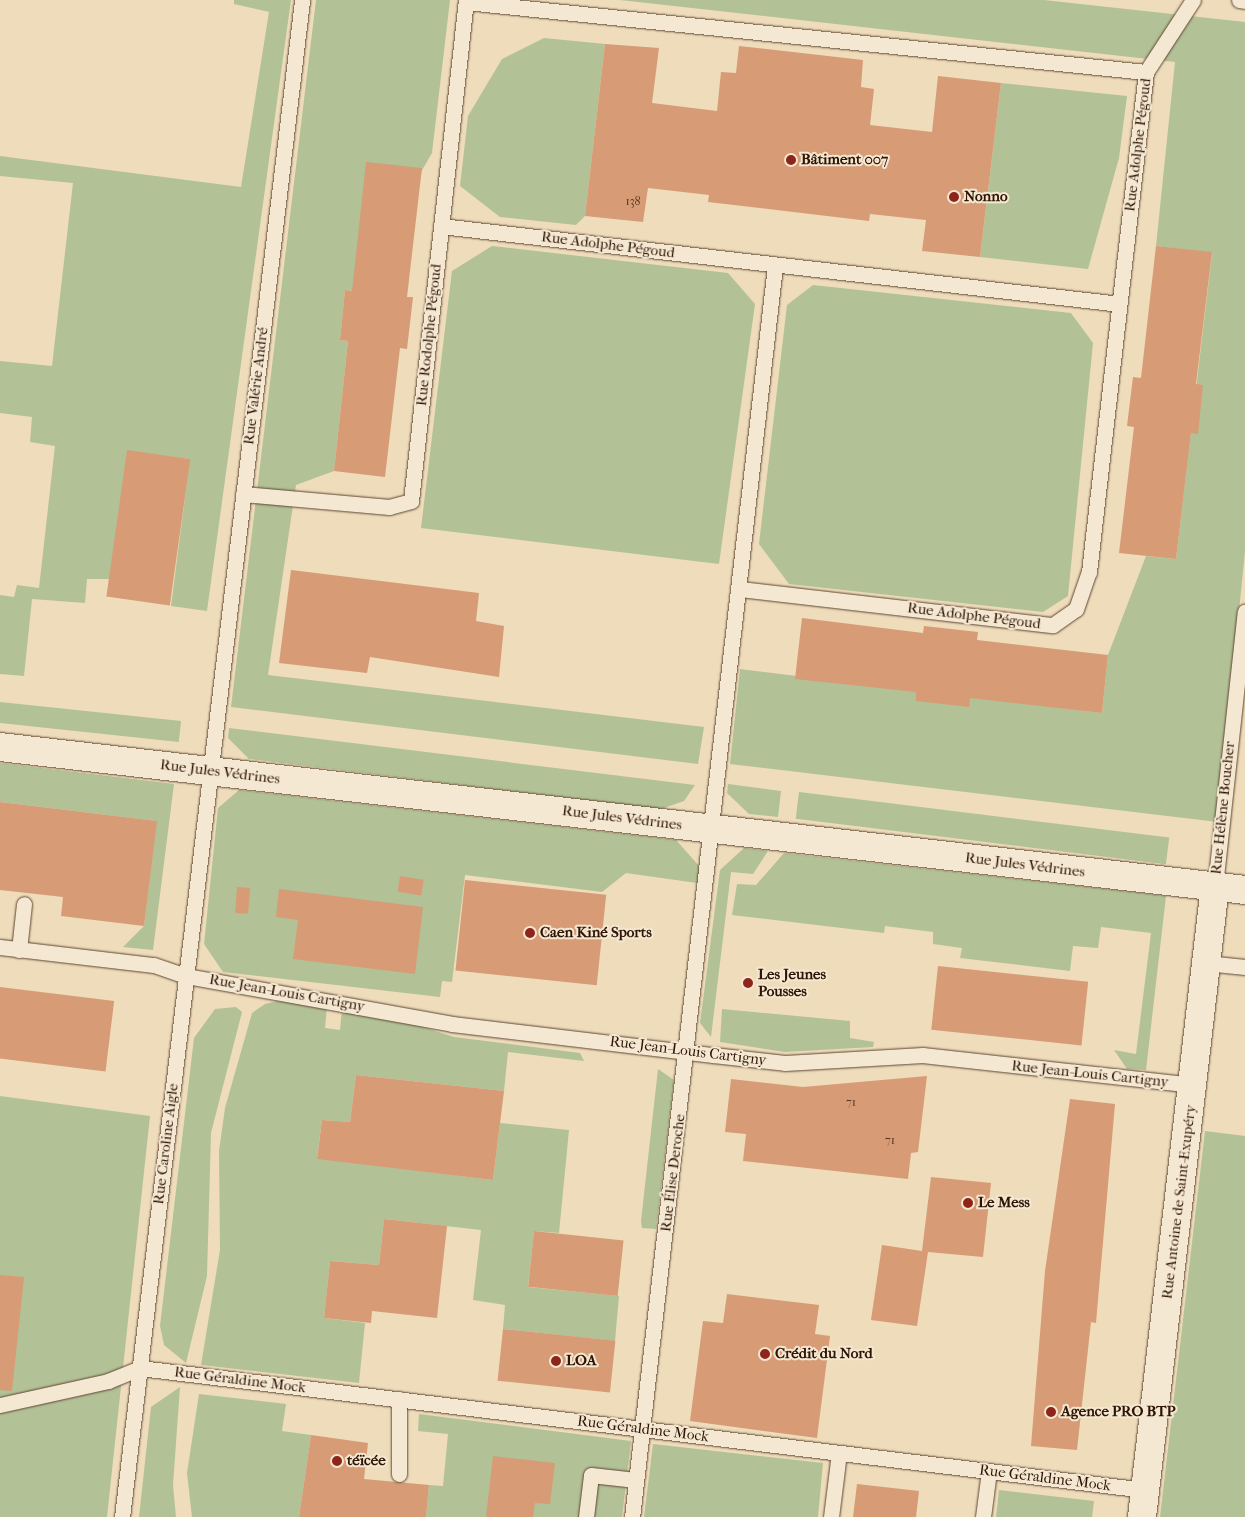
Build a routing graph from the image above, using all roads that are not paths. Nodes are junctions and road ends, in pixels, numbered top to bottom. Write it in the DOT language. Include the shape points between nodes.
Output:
graph roads {
  1 [pos="302,0"];
  2 [pos="1193,0"];
  3 [pos="1239,0"];
  4 [pos="466,1"];
  5 [pos="1245,1"];
  6 [pos="1146,72"];
  7 [pos="441,226"];
  8 [pos="775,265"];
  9 [pos="1120,304"];
  10 [pos="243,494"];
  11 [pos="740,589"];
  12 [pos="1245,612"];
  13 [pos="0,747"];
  14 [pos="210,771"];
  15 [pos="712,829"];
  16 [pos="1215,886"];
  17 [pos="1245,890"];
  18 [pos="24,904"];
  19 [pos="0,947"];
  20 [pos="20,950"];
  21 [pos="1206,962"];
  22 [pos="1245,967"];
  23 [pos="186,976"];
  24 [pos="687,1052"];
  25 [pos="1193,1085"];
  26 [pos="140,1368"];
  27 [pos="399,1399"];
  28 [pos="0,1405"];
  29 [pos="644,1430"];
  30 [pos="839,1453"];
  31 [pos="989,1471"];
  32 [pos="399,1474"];
  33 [pos="636,1480"];
  34 [pos="1145,1490"];
  35 [pos="122,1517"];
  36 [pos="586,1517"];
  37 [pos="632,1517"];
  38 [pos="831,1517"];
  39 [pos="983,1517"];
  40 [pos="1142,1517"];
  1 -- 10 [label="lane, Rue Valérie André"];
  2 -- 6 [label="lane, Rue Adolphe Pégoud"];
  3 -- 5 [label="lane"];
  4 -- 6 [label="lane"];
  4 -- 7 [label="lane, Rue Rodolphe Pégoud"];
  6 -- 9 [label="lane, Rue Adolphe Pégoud"];
  7 -- 8 [label="lane, Rue Adolphe Pégoud"];
  7 -- 10 [label="lane, Rue Rodolphe Pégoud" via="411,501 388,507"];
  8 -- 9 [label="lane, Rue Adolphe Pégoud"];
  8 -- 11 [label="lane"];
  9 -- 11 [label="lane, Rue Adolphe Pégoud" via="1089,572 1076,609 1053,625"];
  10 -- 14 [label="lane, Rue Valérie André"];
  11 -- 15 [label="lane"];
  12 -- 16 [label="lane, Rue Hélène Boucher"];
  13 -- 14 [label="street, Rue Jules Védrines"];
  14 -- 15 [label="street, Rue Jules Védrines"];
  14 -- 23 [label="lane, Rue Caroline Aigle"];
  15 -- 16 [label="street, Rue Jules Védrines"];
  15 -- 24 [label="lane, Rue Élise Deroche"];
  16 -- 17 [label="street, Rue Jules Védrines"];
  16 -- 21 [label="street, Rue Antoine de Saint-Exupéry"];
  18 -- 20 [label="lane"];
  19 -- 20 [label="lane, Rue Jean-Louis Cartigny"];
  20 -- 23 [label="lane, Rue Jean-Louis Cartigny" via="154,965"];
  21 -- 22 [label="lane"];
  21 -- 25 [label="street, Rue Antoine de Saint-Exupéry"];
  23 -- 24 [label="lane, Rue Jean-Louis Cartigny" via="452,1024"];
  23 -- 26 [label="lane, Rue Caroline Aigle"];
  24 -- 25 [label="lane, Rue Jean-Louis Cartigny" via="785,1063 923,1055"];
  24 -- 29 [label="lane, Rue Élise Deroche"];
  25 -- 34 [label="street, Rue Antoine de Saint-Exupéry"];
  26 -- 27 [label="lane, Rue Géraldine Mock"];
  26 -- 28 [label="lane" via="108,1381"];
  26 -- 35 [label="lane, Rue Caroline Aigle"];
  27 -- 29 [label="lane, Rue Géraldine Mock"];
  27 -- 32 [label="lane"];
  29 -- 30 [label="lane, Rue Géraldine Mock"];
  29 -- 33 [label="lane, Rue Élise Deroche"];
  30 -- 31 [label="lane, Rue Géraldine Mock"];
  30 -- 38 [label="lane"];
  31 -- 34 [label="lane, Rue Géraldine Mock"];
  31 -- 39 [label="lane"];
  33 -- 36 [label="lane" via="591,1475"];
  33 -- 37 [label="lane, Rue Élise Deroche"];
  34 -- 40 [label="street, Rue Antoine de Saint-Exupéry"];
}
